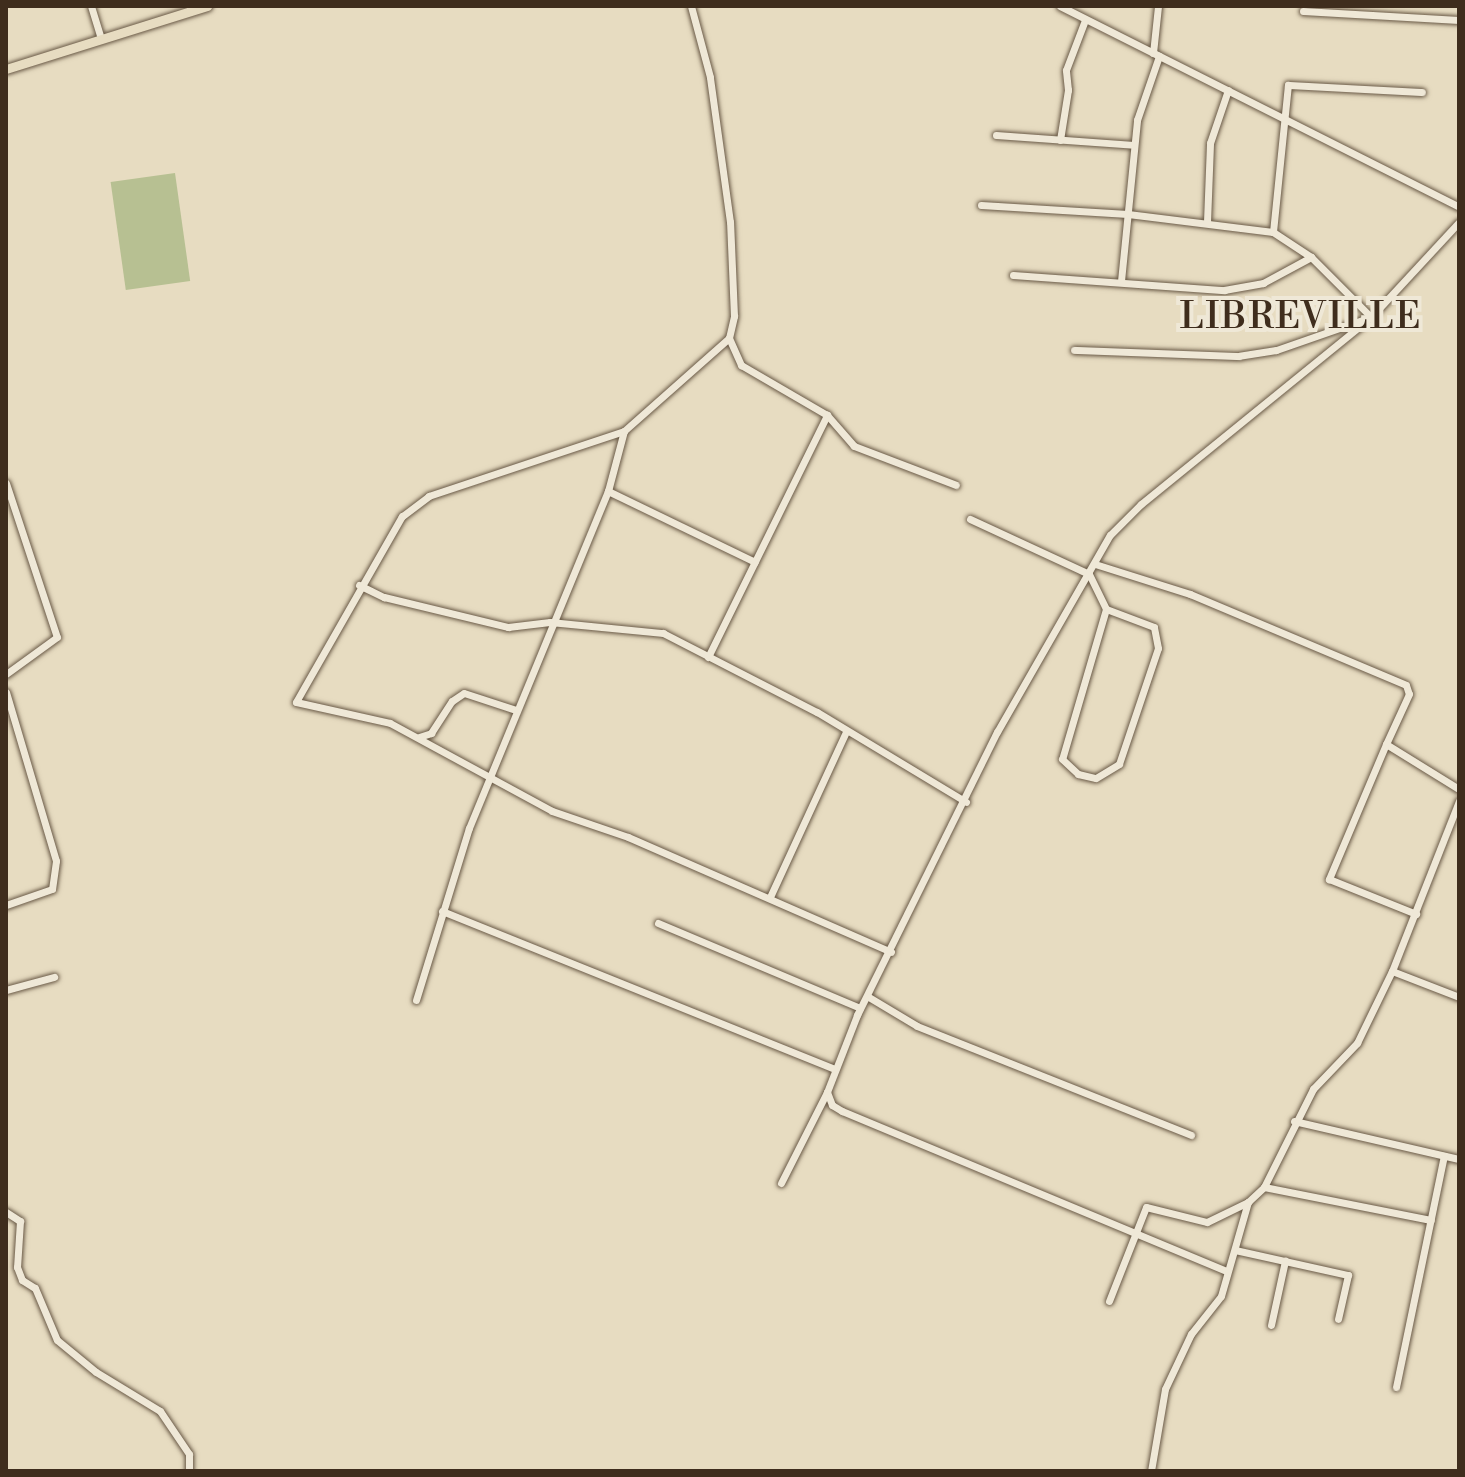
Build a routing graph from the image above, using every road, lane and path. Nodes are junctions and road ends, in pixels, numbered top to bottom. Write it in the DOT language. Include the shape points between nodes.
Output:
graph roads {
  1 [pos="91,6"];
  2 [pos="207,6"];
  3 [pos="691,6"];
  4 [pos="1060,6"];
  5 [pos="1158,6"];
  6 [pos="1303,11"];
  7 [pos="1085,20"];
  8 [pos="1459,20"];
  9 [pos="101,39"];
  10 [pos="1156,54"];
  11 [pos="6,69"];
  12 [pos="1228,90"];
  13 [pos="1422,92"];
  14 [pos="1286,120"];
  15 [pos="996,135"];
  16 [pos="1060,140"];
  17 [pos="1134,145"];
  18 [pos="981,205"];
  19 [pos="1459,207"];
  20 [pos="1128,214"];
  21 [pos="1207,222"];
  22 [pos="1459,222"];
  23 [pos="1273,232"];
  24 [pos="1311,257"];
  25 [pos="1013,275"];
  26 [pos="1121,281"];
  27 [pos="1371,317"];
  28 [pos="729,338"];
  29 [pos="1074,350"];
  30 [pos="827,415"];
  31 [pos="624,431"];
  32 [pos="6,483"];
  33 [pos="956,485"];
  34 [pos="608,491"];
  35 [pos="970,519"];
  36 [pos="755,562"];
  37 [pos="1095,564"];
  38 [pos="1089,574"];
  39 [pos="359,585"];
  40 [pos="1106,609"];
  41 [pos="550,622"];
  42 [pos="708,657"];
  43 [pos="6,674"];
  44 [pos="6,692"];
  45 [pos="516,710"];
  46 [pos="846,732"];
  47 [pos="419,737"];
  48 [pos="1386,744"];
  49 [pos="489,780"];
  50 [pos="1459,789"];
  51 [pos="1459,801"];
  52 [pos="966,802"];
  53 [pos="770,897"];
  54 [pos="6,905"];
  55 [pos="442,911"];
  56 [pos="1416,914"];
  57 [pos="658,923"];
  58 [pos="891,952"];
  59 [pos="1392,971"];
  60 [pos="54,977"];
  61 [pos="6,990"];
  62 [pos="867,996"];
  63 [pos="1459,997"];
  64 [pos="416,1000"];
  65 [pos="860,1008"];
  66 [pos="835,1069"];
  67 [pos="827,1092"];
  68 [pos="1294,1121"];
  69 [pos="1191,1135"];
  70 [pos="1444,1156"];
  71 [pos="1459,1159"];
  72 [pos="781,1183"];
  73 [pos="1264,1187"];
  74 [pos="1248,1202"];
  75 [pos="6,1212"];
  76 [pos="1431,1220"];
  77 [pos="1135,1235"];
  78 [pos="1235,1250"];
  79 [pos="1285,1261"];
  80 [pos="1227,1271"];
  81 [pos="1109,1301"];
  82 [pos="1338,1319"];
  83 [pos="1271,1325"];
  84 [pos="1396,1387"];
  85 [pos="189,1471"];
  86 [pos="1151,1471"];
  1 -- 9 [label="street"];
  2 -- 9 [label="main road"];
  3 -- 28 [label="street" via="710,77 730,222 734,316"];
  4 -- 7 [label="street"];
  5 -- 10 [label="street"];
  6 -- 8 [label="street"];
  7 -- 10 [label="street"];
  7 -- 16 [label="street" via="1066,70"];
  9 -- 11 [label="main road"];
  10 -- 12 [label="street"];
  10 -- 17 [label="street"];
  12 -- 14 [label="street"];
  12 -- 21 [label="street" via="1210,143"];
  13 -- 14 [label="street" via="1288,85"];
  14 -- 19 [label="street"];
  14 -- 23 [label="street"];
  15 -- 16 [label="street"];
  16 -- 17 [label="street"];
  17 -- 20 [label="street"];
  18 -- 20 [label="street"];
  20 -- 21 [label="street"];
  20 -- 26 [label="street"];
  21 -- 23 [label="street"];
  22 -- 27 [label="street"];
  23 -- 24 [label="street"];
  24 -- 26 [label="street" via="1263,283 1224,290"];
  24 -- 27 [label="street"];
  25 -- 26 [label="street"];
  27 -- 29 [label="street" via="1276,350 1239,356"];
  27 -- 37 [label="street" via="1141,504 1110,535"];
  28 -- 30 [label="street" via="746,369"];
  28 -- 31 [label="street"];
  30 -- 33 [label="street" via="871,456"];
  30 -- 36 [label="street"];
  31 -- 34 [label="street"];
  31 -- 39 [label="street" via="429,496 402,516"];
  32 -- 43 [label="street" via="57,637"];
  34 -- 36 [label="street"];
  34 -- 41 [label="street"];
  35 -- 38 [label="street"];
  36 -- 42 [label="street"];
  37 -- 38 [label="street"];
  37 -- 48 [label="street" via="1190,594 1406,685 1409,694"];
  38 -- 40 [label="street"];
  38 -- 52 [label="street" via="1024,682"];
  39 -- 41 [label="street" via="384,597 508,627"];
  39 -- 47 [label="street" via="296,702 390,723"];
  40 -- 40 [label="street" via="1154,627 1158,648 1119,764 1096,778 1069,769 1062,753"];
  41 -- 42 [label="street" via="663,633"];
  41 -- 45 [label="street"];
  42 -- 46 [label="street"];
  44 -- 54 [label="street" via="56,861 52,889"];
  45 -- 47 [label="street" via="464,693 452,701 431,733"];
  45 -- 49 [label="street"];
  46 -- 52 [label="street"];
  46 -- 53 [label="street"];
  47 -- 49 [label="street"];
  48 -- 50 [label="street"];
  48 -- 56 [label="street" via="1329,879"];
  49 -- 53 [label="street" via="552,811 584,819 607,833"];
  49 -- 55 [label="street"];
  51 -- 56 [label="street"];
  52 -- 58 [label="street"];
  53 -- 58 [label="street"];
  55 -- 64 [label="street"];
  55 -- 66 [label="street"];
  56 -- 59 [label="street"];
  57 -- 65 [label="street"];
  58 -- 62 [label="street"];
  59 -- 63 [label="street"];
  59 -- 68 [label="street" via="1357,1043 1313,1089"];
  60 -- 61 [label="street"];
  62 -- 65 [label="street"];
  62 -- 69 [label="street" via="917,1026"];
  65 -- 66 [label="street"];
  66 -- 67 [label="street"];
  67 -- 72 [label="street"];
  67 -- 77 [label="street" via="832,1105 842,1111"];
  68 -- 70 [label="street"];
  68 -- 73 [label="street"];
  70 -- 71 [label="street"];
  70 -- 76 [label="street"];
  73 -- 74 [label="street"];
  73 -- 76 [label="street"];
  74 -- 77 [label="street" via="1207,1222 1146,1207"];
  74 -- 78 [label="street"];
  75 -- 85 [label="street" via="20,1221 17,1267 22,1280 35,1288 57,1340 96,1372 160,1411 189,1454"];
  76 -- 84 [label="street"];
  77 -- 80 [label="street"];
  77 -- 81 [label="street"];
  78 -- 79 [label="street"];
  78 -- 80 [label="street"];
  79 -- 82 [label="street" via="1348,1275"];
  79 -- 83 [label="street"];
  80 -- 86 [label="street" via="1221,1296 1191,1334 1165,1389"];
}
